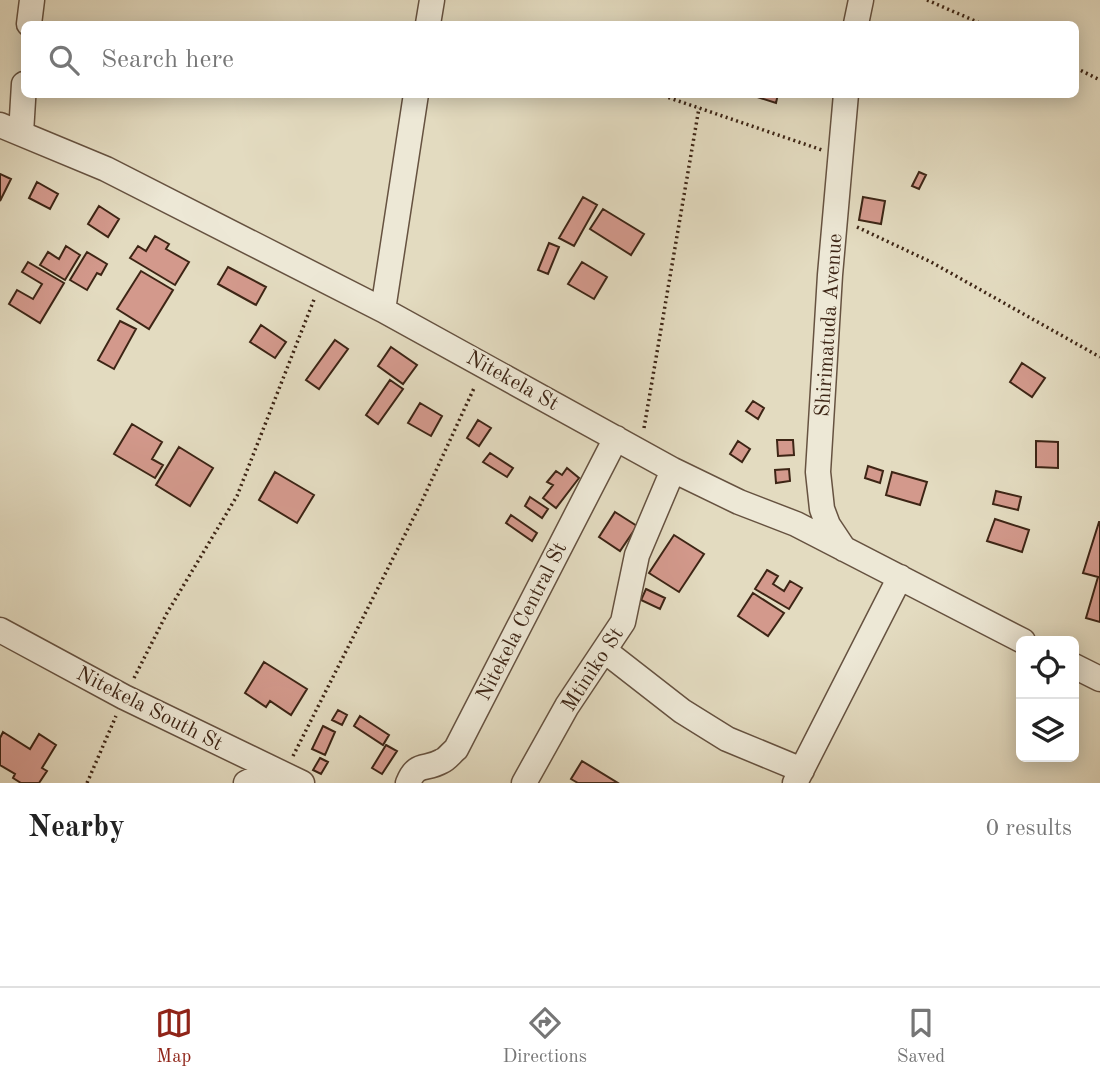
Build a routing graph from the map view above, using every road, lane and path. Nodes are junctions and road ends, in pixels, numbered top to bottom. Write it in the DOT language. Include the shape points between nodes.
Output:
graph roads {
  1 [pos="32,0"];
  2 [pos="432,0"];
  3 [pos="861,0"];
  4 [pos="927,0"];
  5 [pos="29,21"];
  6 [pos="428,21"];
  7 [pos="857,21"];
  8 [pos="975,21"];
  9 [pos="1079,70"];
  10 [pos="1100,80"];
  11 [pos="21,94"];
  12 [pos="415,98"];
  13 [pos="670,98"];
  14 [pos="846,98"];
  15 [pos="699,108"];
  16 [pos="10,129"];
  17 [pos="841,157"];
  18 [pos="836,217"];
  19 [pos="322,279"];
  20 [pos="383,310"];
  21 [pos="1100,357"];
  22 [pos="485,365"];
  23 [pos="616,438"];
  24 [pos="640,451"];
  25 [pos="673,470"];
  26 [pos="844,549"];
  27 [pos="900,577"];
  28 [pos="0,630"];
  29 [pos="1016,637"];
  30 [pos="605,651"];
  31 [pos="1079,668"];
  32 [pos="1100,679"];
  33 [pos="124,697"];
  34 [pos="286,775"];
  35 [pos="798,777"];
  36 [pos="87,783"];
  37 [pos="246,783"];
  38 [pos="408,783"];
  39 [pos="524,783"];
  1 -- 5 [label="street"];
  2 -- 6 [label="street"];
  3 -- 7 [label="street"];
  4 -- 8 [label="path"];
  9 -- 10 [label="path"];
  11 -- 16 [label="street"];
  12 -- 20 [label="street"];
  13 -- 15 [label="path"];
  14 -- 17 [label="street, Shirimatuda Avenue"];
  15 -- 17 [label="path"];
  15 -- 24 [label="path"];
  16 -- 19 [label="street, Nitekela St" via="106,169"];
  17 -- 18 [label="street, Shirimatuda Avenue"];
  18 -- 21 [label="path" via="931,262"];
  18 -- 26 [label="street, Shirimatuda Avenue" via="818,472 822,509"];
  19 -- 20 [label="street, Nitekela St"];
  19 -- 33 [label="path" via="237,496 167,613"];
  20 -- 22 [label="street, Nitekela St"];
  22 -- 23 [label="street, Nitekela St"];
  22 -- 34 [label="path"];
  23 -- 24 [label="street, Nitekela St"];
  23 -- 38 [label="street, Nitekela Central St" via="456,749 443,761 420,767"];
  24 -- 25 [label="street, Nitekela St"];
  25 -- 26 [label="street, Nitekela St"];
  25 -- 30 [label="street, Mtiniko St" via="637,555 623,622"];
  26 -- 27 [label="street, Nitekela St"];
  27 -- 29 [label="street, Nitekela St"];
  27 -- 35 [label="street"];
  28 -- 33 [label="street, Nitekela South St"];
  30 -- 35 [label="street" via="682,711"];
  30 -- 39 [label="street, Mtiniko St" via="567,706"];
  31 -- 32 [label="street"];
  33 -- 34 [label="street, Nitekela South St"];
  33 -- 36 [label="path"];
  34 -- 37 [label="street"];
}
